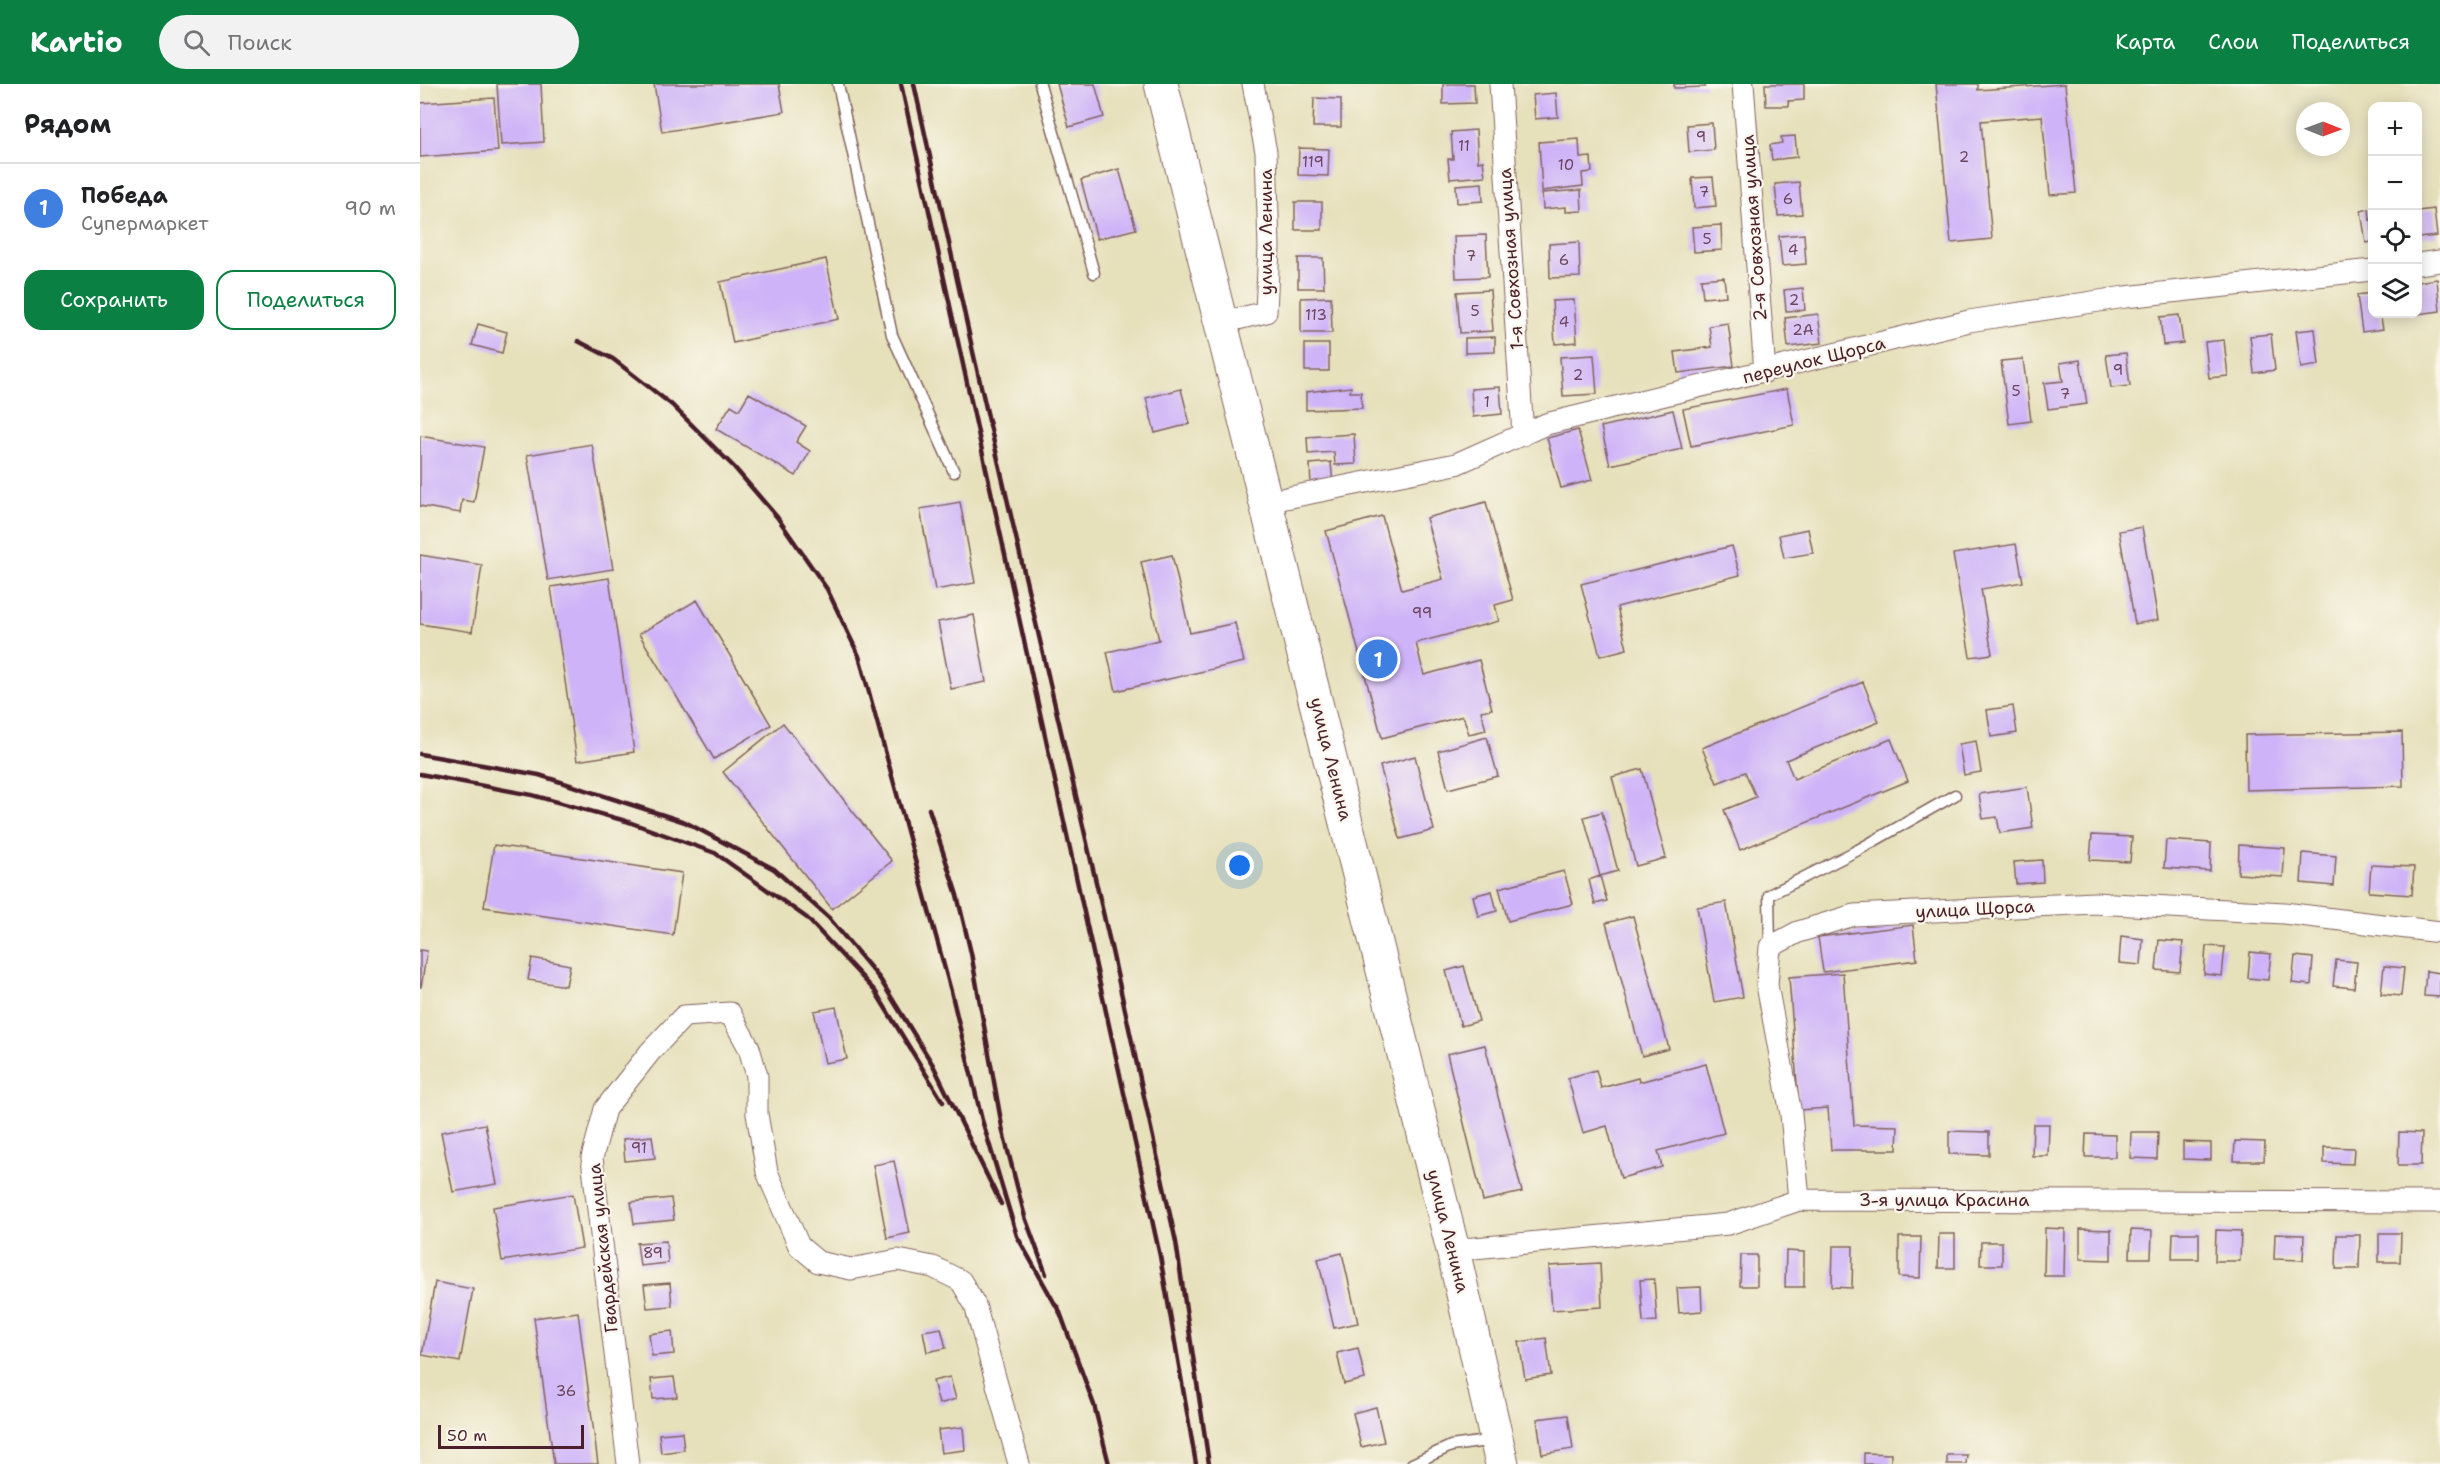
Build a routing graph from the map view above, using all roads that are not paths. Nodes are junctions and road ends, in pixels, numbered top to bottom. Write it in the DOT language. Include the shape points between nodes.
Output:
graph roads {
  1 [pos="838,84"];
  2 [pos="1040,84"];
  3 [pos="1161,84"];
  4 [pos="1253,84"];
  5 [pos="1500,84"];
  6 [pos="1743,84"];
  7 [pos="2440,261"];
  8 [pos="2422,263"];
  9 [pos="2368,271"];
  10 [pos="1094,273"];
  11 [pos="1221,323"];
  12 [pos="1765,372"];
  13 [pos="1523,435"];
  14 [pos="954,472"];
  15 [pos="1266,502"];
  16 [pos="1955,795"];
  17 [pos="2440,932"];
  18 [pos="1770,947"];
  19 [pos="1800,1200"];
  20 [pos="2440,1202"];
  21 [pos="1453,1250"];
  22 [pos="1499,1452"];
  23 [pos="628,1464"];
  24 [pos="1020,1464"];
  25 [pos="1412,1464"];
  1 -- 14 [label="lane" via="892,335"];
  2 -- 10 [label="lane"];
  3 -- 11 [label="main road"];
  4 -- 11 [label="street, улица Ленина" via="1266,152 1266,312"];
  5 -- 13 [label="street, 1-я Совхозная улица"];
  6 -- 12 [label="street, 2-я Совхозная улица"];
  7 -- 8 [label="street"];
  9 -- 12 [label="street, переулок Щорса" via="2125,297 1969,321"];
  11 -- 15 [label="main road, улица Ленина"];
  12 -- 13 [label="street, переулок Щорса" via="1546,424"];
  13 -- 15 [label="street, переулок Щорса" via="1456,464"];
  15 -- 21 [label="main road, улица Ленина"];
  16 -- 18 [label="lane" via="1769,895"];
  17 -- 18 [label="street, улица Щорса" via="2284,913 2094,903 1854,915 1798,932"];
  18 -- 19 [label="street" via="1767,985 1791,1114"];
  19 -- 20 [label="street, 3-я улица Красина"];
  19 -- 21 [label="street, 3-я улица Красина" via="1728,1224"];
  21 -- 22 [label="main road, улица Ленина"];
  22 -- 25 [label="lane" via="1451,1446"];
  23 -- 24 [label="street, Гвардейская улица" via="592,1158 605,1109 684,1016 730,1013 749,1048 757,1076 757,1114 767,1172 799,1246 818,1262 851,1269 898,1260 933,1267 961,1281 975,1305"];
}
